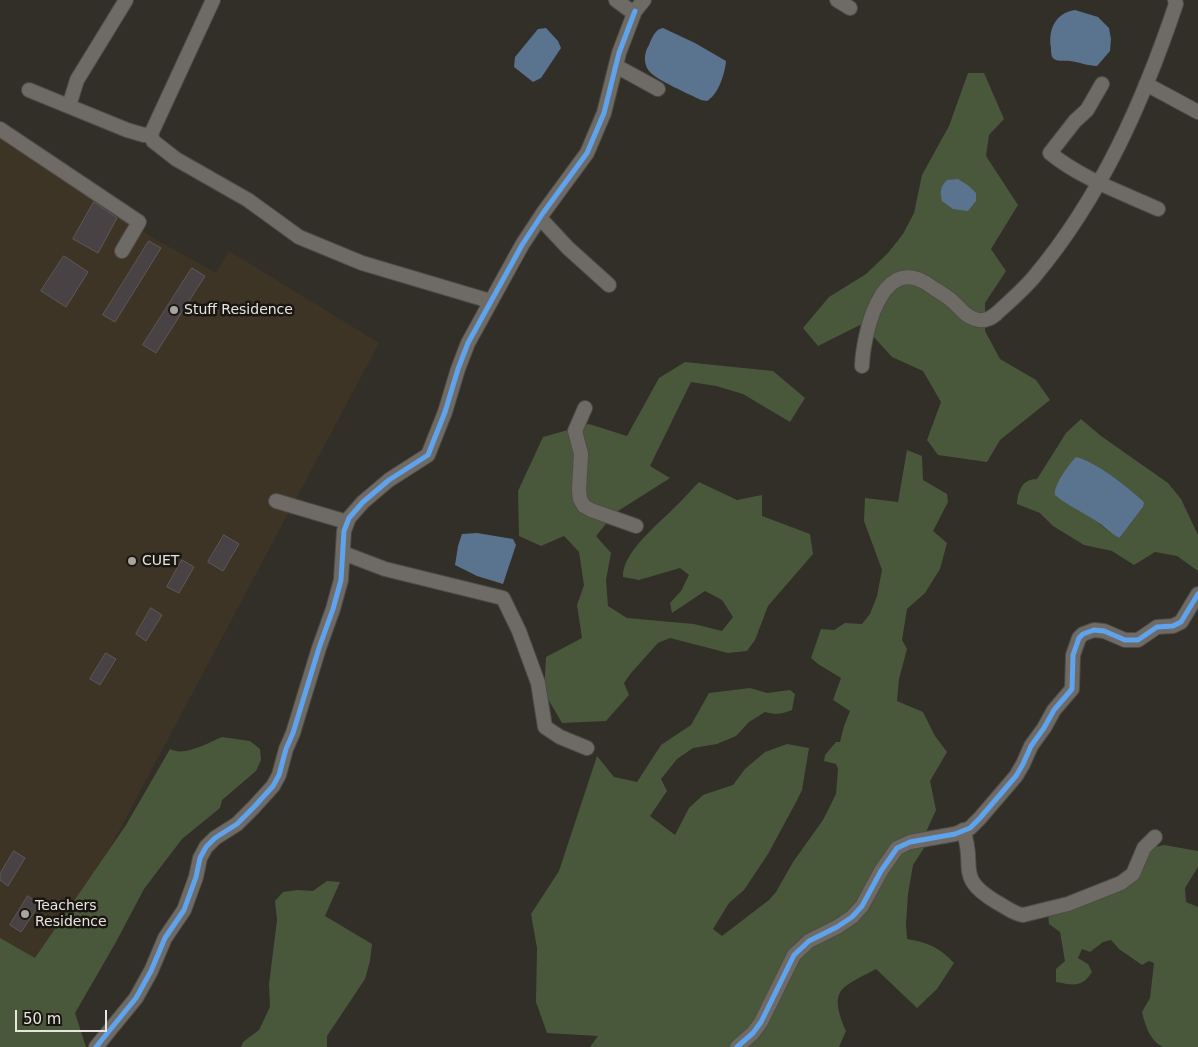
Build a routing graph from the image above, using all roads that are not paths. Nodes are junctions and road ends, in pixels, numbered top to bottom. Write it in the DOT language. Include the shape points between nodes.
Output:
graph roads {
  1 [pos="126,0"];
  2 [pos="213,0"];
  3 [pos="616,0"];
  4 [pos="837,0"];
  5 [pos="1175,0"];
  6 [pos="640,5"];
  7 [pos="850,8"];
  8 [pos="616,66"];
  9 [pos="1102,84"];
  10 [pos="1146,84"];
  11 [pos="658,89"];
  12 [pos="29,90"];
  13 [pos="69,106"];
  14 [pos="1198,112"];
  15 [pos="0,129"];
  16 [pos="151,134"];
  17 [pos="1098,184"];
  18 [pos="1158,209"];
  19 [pos="540,218"];
  20 [pos="122,251"];
  21 [pos="609,285"];
  22 [pos="490,301"];
  23 [pos="862,366"];
  24 [pos="585,408"];
  25 [pos="276,501"];
  26 [pos="347,522"];
  27 [pos="636,526"];
  28 [pos="343,553"];
  29 [pos="1198,594"];
  30 [pos="587,748"];
  31 [pos="963,830"];
  32 [pos="1155,837"];
  33 [pos="96,1047"];
  34 [pos="737,1047"];
  1 -- 13 [label="street" via="77,80"];
  2 -- 16 [label="street"];
  3 -- 6 [label="street" via="628,9"];
  4 -- 7 [label="street"];
  5 -- 10 [label="street" via="1164,40"];
  6 -- 8 [label="street"];
  8 -- 11 [label="street"];
  8 -- 19 [label="street" via="604,113 587,153"];
  9 -- 17 [label="street" via="1087,110 1050,153"];
  10 -- 14 [label="street"];
  10 -- 17 [label="street" via="1124,138"];
  12 -- 13 [label="street"];
  13 -- 16 [label="street" via="127,130"];
  15 -- 20 [label="street" via="139,222"];
  16 -- 22 [label="street" via="153,141 176,159 248,200 299,237 362,263"];
  17 -- 18 [label="street"];
  17 -- 23 [label="street" via="1079,218 1033,278 992,318 980,321 969,317 951,300 915,278 893,282 886,287 865,341"];
  19 -- 21 [label="street"];
  19 -- 22 [label="street"];
  22 -- 26 [label="street" via="468,343 428,455 382,485"];
  24 -- 27 [label="street" via="576,431 581,454 580,499 590,510"];
  25 -- 26 [label="street"];
  26 -- 28 [label="street"];
  28 -- 30 [label="street" via="385,569 503,598 520,631 538,683 545,727"];
  28 -- 33 [label="street" via="333,609 279,775 273,786 237,824 206,847 184,910 165,938 151,971 136,998"];
  29 -- 31 [label="street" via="1182,622 1157,627 1138,640 1125,640 1094,630 1079,638 1073,655 1072,689 1054,710 1016,776 980,818"];
  31 -- 32 [label="street" via="968,872 974,885 995,901 1023,915 1068,904 1128,879 1144,848"];
  31 -- 34 [label="street" via="910,842 898,848 852,917 809,941 794,956 761,1022 753,1034"];
}
